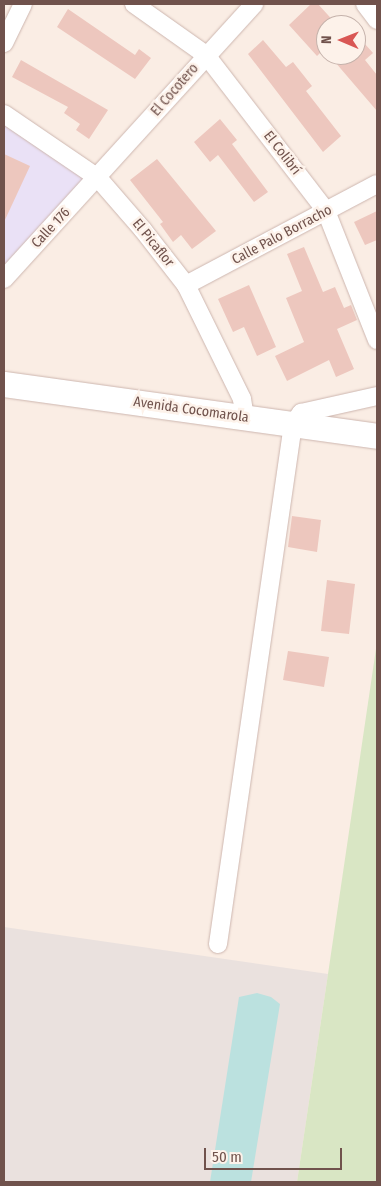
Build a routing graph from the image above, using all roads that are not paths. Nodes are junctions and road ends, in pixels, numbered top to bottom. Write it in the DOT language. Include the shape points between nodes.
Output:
graph roads {
  1 [pos="23,4"];
  2 [pos="134,4"];
  3 [pos="254,4"];
  4 [pos="365,4"];
  5 [pos="377,20"];
  6 [pos="4,43"];
  7 [pos="206,55"];
  8 [pos="4,114"];
  9 [pos="98,178"];
  10 [pos="377,184"];
  11 [pos="326,211"];
  12 [pos="4,278"];
  13 [pos="186,285"];
  14 [pos="377,340"];
  15 [pos="4,384"];
  16 [pos="377,396"];
  17 [pos="245,417"];
  18 [pos="293,424"];
  19 [pos="377,436"];
  20 [pos="218,944"];
  1 -- 6 [label="street"];
  2 -- 7 [label="street, El Colibrí"];
  3 -- 7 [label="street, El Cocotero"];
  4 -- 5 [label="street"];
  7 -- 9 [label="street, El Cocotero"];
  7 -- 11 [label="street, El Colibrí"];
  8 -- 9 [label="street, El Picaflor"];
  9 -- 12 [label="street, Calle 176"];
  9 -- 13 [label="street, El Picaflor"];
  10 -- 11 [label="street, Calle Palo Borracho"];
  11 -- 13 [label="street, Calle Palo Borracho"];
  11 -- 14 [label="street, El Colibrí"];
  13 -- 17 [label="street, El Picaflor" via="242,399"];
  15 -- 17 [label="main road, Avenida Cocomarola"];
  16 -- 18 [label="street" via="301,413"];
  17 -- 18 [label="main road, Avenida Cocomarola"];
  18 -- 19 [label="main road, Avenida Cocomarola"];
  18 -- 20 [label="street"];
}
